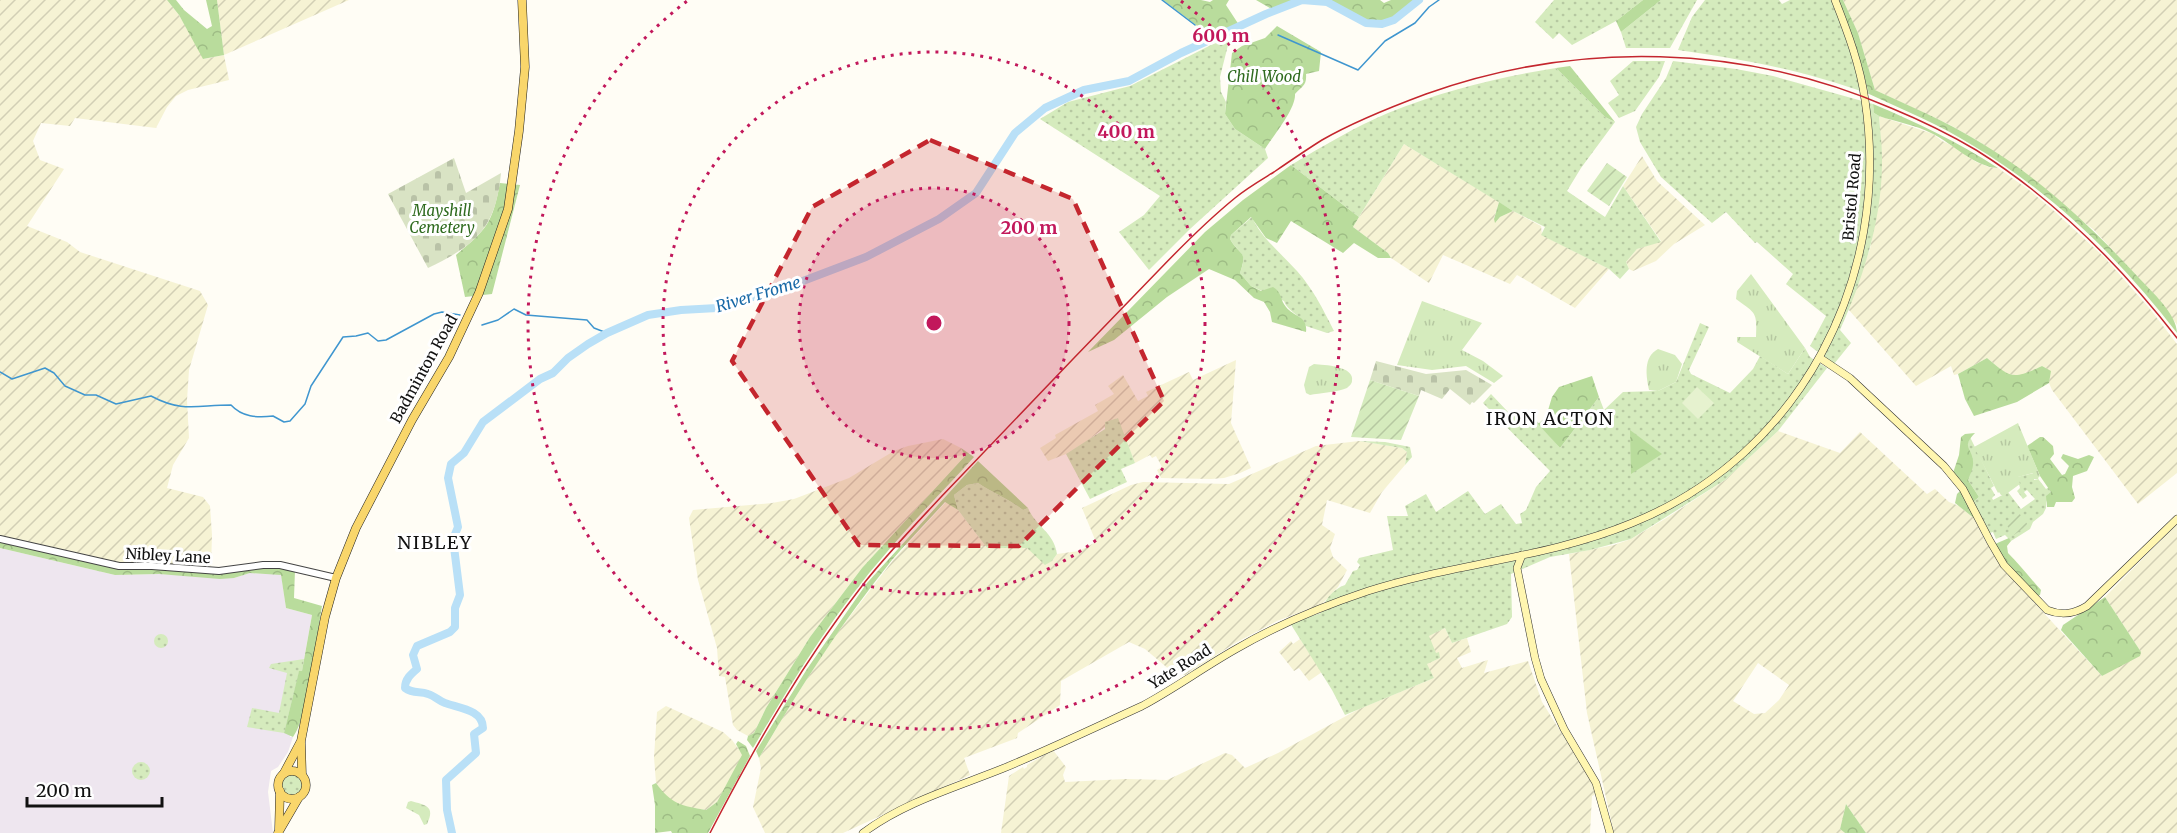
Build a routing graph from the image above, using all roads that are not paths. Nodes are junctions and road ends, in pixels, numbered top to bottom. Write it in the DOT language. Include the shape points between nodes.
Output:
graph roads {
  1 [pos="522,0"];
  2 [pos="1835,0"];
  3 [pos="1820,358"];
  4 [pos="2177,519"];
  5 [pos="0,539"];
  6 [pos="1522,555"];
  7 [pos="336,578"];
  8 [pos="301,741"];
  9 [pos="284,773"];
  10 [pos="302,776"];
  11 [pos="280,791"];
  12 [pos="298,796"];
  13 [pos="278,832"];
  14 [pos="863,833"];
  15 [pos="1610,833"];
  1 -- 7 [label="main road, Badminton Road" via="525,67 508,209 474,303 449,357 366,504"];
  2 -- 3 [label="main road, Bristol Road" via="1860,74 1870,162 1860,254 1840,315"];
  3 -- 4 [label="main road" via="1850,378 1944,466 1968,498 2004,565 2056,614 2078,612 2087,606"];
  3 -- 6 [label="main road, Bristol Road" via="1788,405 1755,442 1691,494 1609,532"];
  5 -- 7 [label="street, Nibley Lane" via="118,566 219,571 280,565"];
  6 -- 14 [label="main road, Yate Road" via="1412,579 1318,609 1237,648 1142,706 934,795 884,818"];
  6 -- 15 [label="main road" via="1517,568 1541,679 1564,729 1596,783"];
  7 -- 8 [label="main road, Badminton Road"];
  8 -- 9 [label="main road, Badminton Road"];
  8 -- 10 [label="main road, Badminton Road"];
  9 -- 10 [label="main road" via="294,771"];
  9 -- 11 [label="main road" via="278,783"];
  10 -- 12 [label="main road" via="306,786"];
  11 -- 12 [label="main road" via="290,798"];
  11 -- 13 [label="main road"];
  12 -- 13 [label="main road"];
}
